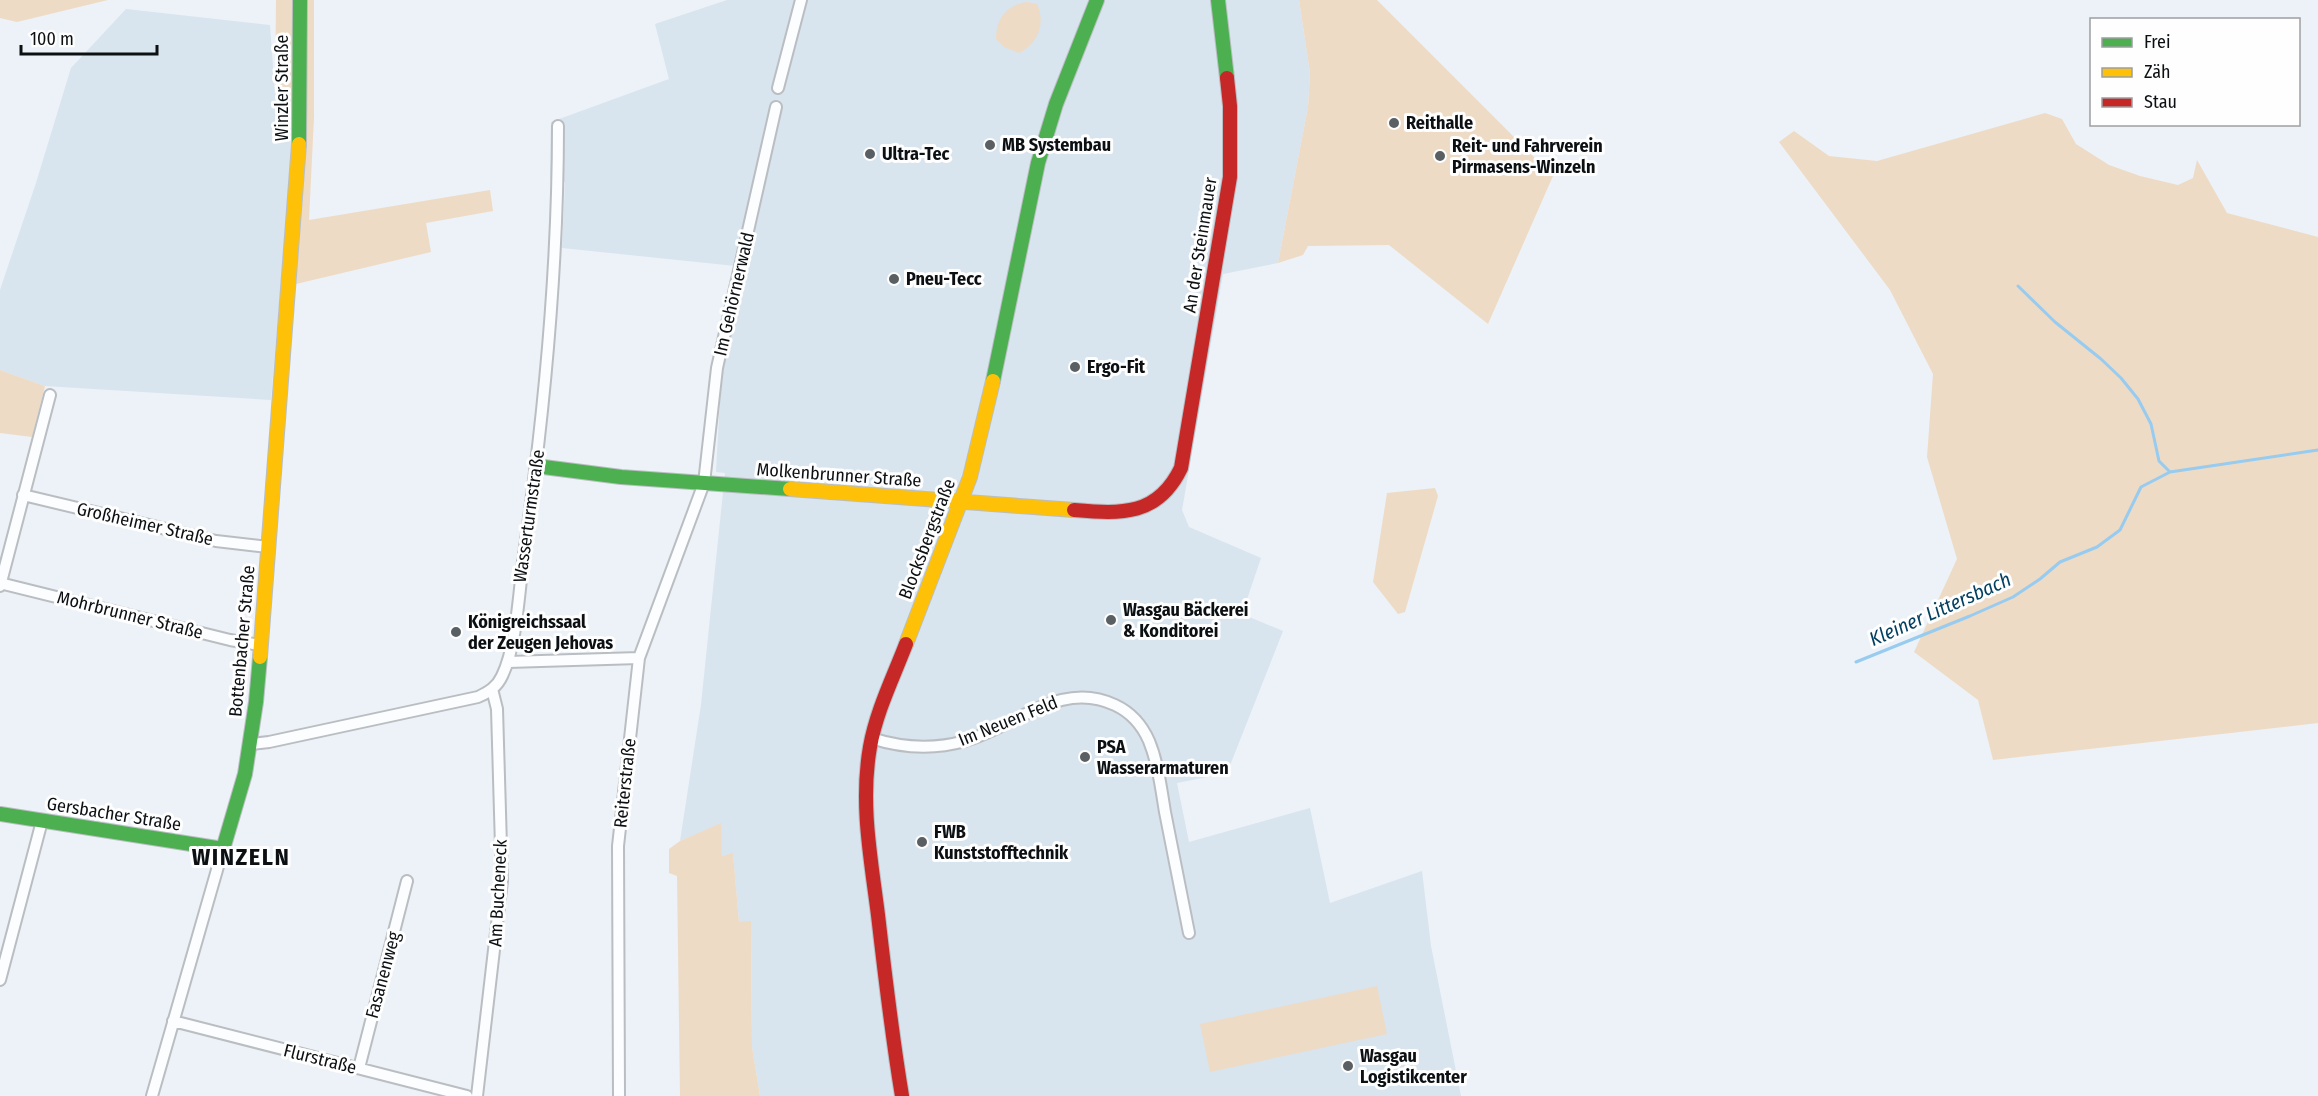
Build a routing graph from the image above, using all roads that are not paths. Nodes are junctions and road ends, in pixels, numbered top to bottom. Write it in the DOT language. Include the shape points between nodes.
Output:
graph roads {
  1 [pos="300,0"];
  2 [pos="801,0"];
  3 [pos="1097,0"];
  4 [pos="1218,0"];
  5 [pos="778,88"];
  6 [pos="776,107"];
  7 [pos="558,126"];
  8 [pos="298,176"];
  9 [pos="50,395"];
  10 [pos="536,466"];
  11 [pos="704,483"];
  12 [pos="1170,492"];
  13 [pos="23,495"];
  14 [pos="962,501"];
  15 [pos="268,547"];
  16 [pos="0,584"];
  17 [pos="260,645"];
  18 [pos="639,657"];
  19 [pos="508,662"];
  20 [pos="492,689"];
  21 [pos="871,738"];
  22 [pos="251,744"];
  23 [pos="0,814"];
  24 [pos="42,821"];
  25 [pos="223,849"];
  26 [pos="407,881"];
  27 [pos="1189,933"];
  28 [pos="0,980"];
  29 [pos="173,1021"];
  30 [pos="359,1068"];
  31 [pos="152,1096"];
  32 [pos="468,1096"];
  33 [pos="477,1096"];
  34 [pos="619,1096"];
  35 [pos="902,1096"];
  1 -- 8 [label="street, Winzler Straße"];
  2 -- 5 [label="street"];
  3 -- 14 [label="street, Blocksbergstraße" via="1065,78 1038,163 981,433"];
  4 -- 12 [label="street, An der Steinmauer" via="1230,106 1230,177 1181,468"];
  6 -- 11 [label="street, Im Gehörnerwald" via="717,368"];
  7 -- 10 [label="street, Wasserturmstraße" via="554,255"];
  8 -- 15 [label="street, Bottenbacher Straße"];
  9 -- 13 [label="street"];
  10 -- 11 [label="street, Molkenbrunner Straße"];
  10 -- 19 [label="street, Wasserturmstraße"];
  11 -- 14 [label="street, Molkenbrunner Straße"];
  11 -- 18 [label="street, Reiterstraße"];
  12 -- 14 [label="street, Molkenbrunner Straße" via="1139,510 1082,511"];
  13 -- 15 [label="street, Großheimer Straße" via="216,541"];
  13 -- 16 [label="street"];
  14 -- 21 [label="street, Blocksbergstraße"];
  15 -- 17 [label="street, Bottenbacher Straße"];
  16 -- 17 [label="street, Mohrbrunner Straße"];
  17 -- 22 [label="street, Bottenbacher Straße"];
  18 -- 19 [label="street"];
  18 -- 34 [label="street, Reiterstraße" via="618,846"];
  19 -- 20 [label="street, Wasserturmstraße"];
  20 -- 22 [label="street" via="478,697"];
  20 -- 33 [label="street, Am Bucheneck" via="497,709 503,865"];
  21 -- 27 [label="street, Im Neuen Feld" via="912,747 946,745 982,736 1063,698 1094,698 1119,707 1143,728 1155,759"];
  21 -- 35 [label="street, Blocksbergstraße" via="865,803"];
  22 -- 25 [label="street, Bottenbacher Straße"];
  23 -- 24 [label="street, Gersbacher Straße"];
  24 -- 25 [label="street, Gersbacher Straße"];
  24 -- 28 [label="street"];
  25 -- 29 [label="street, Bottenbacher Straße"];
  26 -- 30 [label="street, Fasanenweg"];
  29 -- 30 [label="street, Flurstraße"];
  29 -- 31 [label="street, Bottenbacher Straße"];
  30 -- 32 [label="street, Flurstraße"];
}
